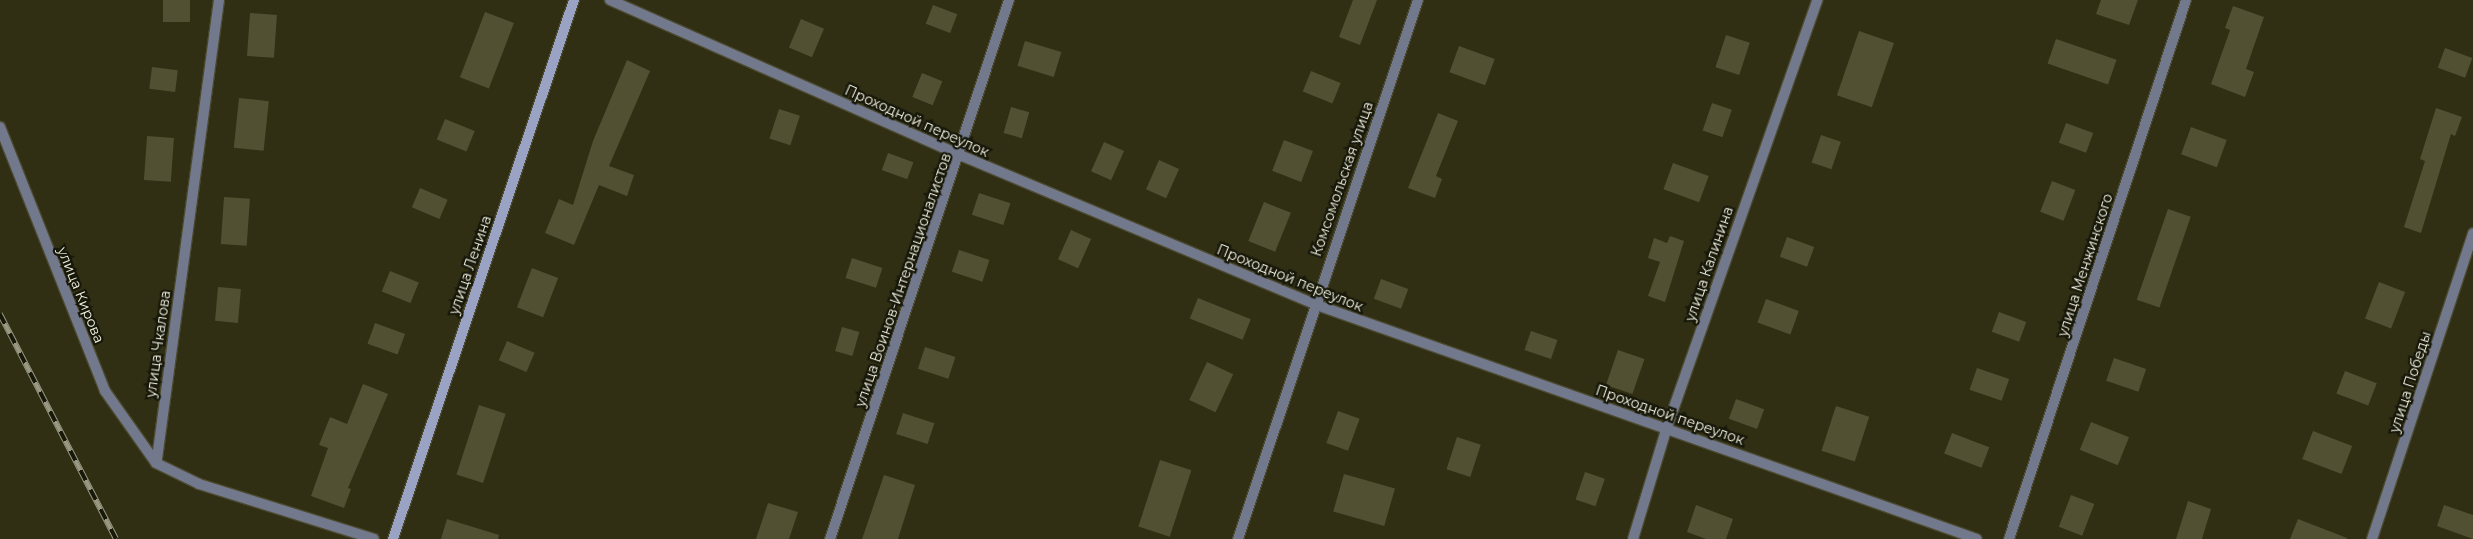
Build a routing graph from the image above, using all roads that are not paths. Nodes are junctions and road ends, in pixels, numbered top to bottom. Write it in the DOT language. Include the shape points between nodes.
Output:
graph roads {
  1 [pos="219,0"];
  2 [pos="574,0"];
  3 [pos="610,0"];
  4 [pos="1009,0"];
  5 [pos="1418,0"];
  6 [pos="1816,0"];
  7 [pos="2186,0"];
  8 [pos="0,126"];
  9 [pos="960,155"];
  10 [pos="2473,233"];
  11 [pos="1314,304"];
  12 [pos="1667,427"];
  13 [pos="156,463"];
  14 [pos="374,539"];
  15 [pos="393,539"];
  16 [pos="830,539"];
  17 [pos="1238,539"];
  18 [pos="1633,539"];
  19 [pos="1977,539"];
  20 [pos="2009,539"];
  21 [pos="2372,539"];
  1 -- 13 [label="street, улица Чкалова"];
  2 -- 15 [label="main road, улица Ленина"];
  3 -- 9 [label="street, Проходной переулок"];
  4 -- 9 [label="street, улица Воинов-Интернационалистов"];
  5 -- 11 [label="street, Комсомольская улица"];
  6 -- 12 [label="street, улица Калинина"];
  7 -- 20 [label="street, улица Менжинского"];
  8 -- 13 [label="street, улица Кирова" via="105,391"];
  9 -- 11 [label="street, Проходной переулок"];
  9 -- 16 [label="street, улица Воинов-Интернационалистов"];
  10 -- 21 [label="street, улица Победы"];
  11 -- 12 [label="street, Проходной переулок"];
  11 -- 17 [label="street, Комсомольская улица"];
  12 -- 18 [label="street, улица Калинина"];
  12 -- 19 [label="street, Проходной переулок"];
  13 -- 14 [label="street" via="199,484"];
}
